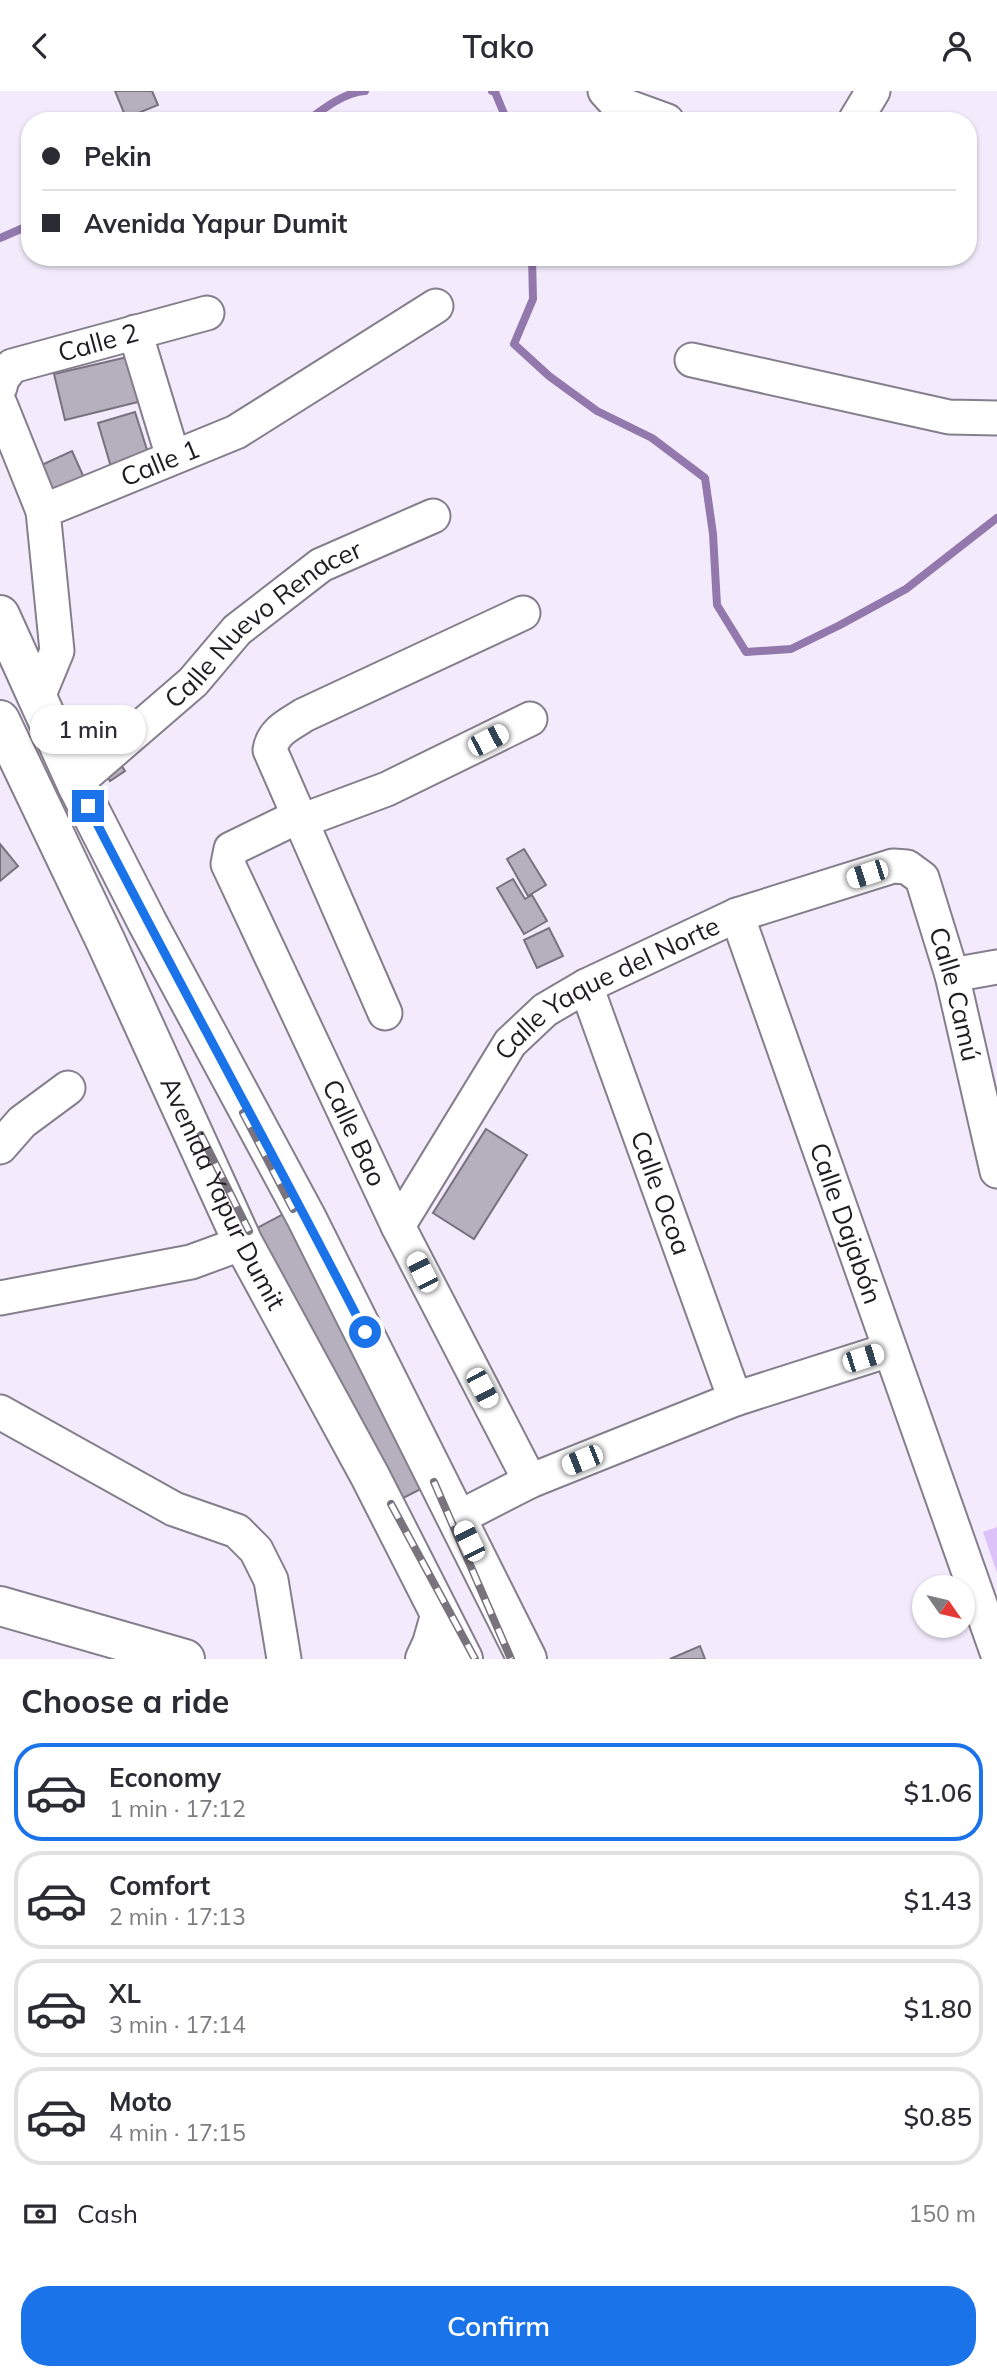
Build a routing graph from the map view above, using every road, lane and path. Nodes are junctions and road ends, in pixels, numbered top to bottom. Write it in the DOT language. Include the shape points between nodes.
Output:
graph roads {
  1 [pos="605,91"];
  2 [pos="873,91"];
  3 [pos="642,112"];
  4 [pos="860,112"];
  5 [pos="436,306"];
  6 [pos="207,313"];
  7 [pos="135,333"];
  8 [pos="692,360"];
  9 [pos="0,387"];
  10 [pos="0,404"];
  11 [pos="997,418"];
  12 [pos="173,457"];
  13 [pos="43,511"];
  14 [pos="432,516"];
  15 [pos="523,613"];
  16 [pos="0,615"];
  17 [pos="38,697"];
  18 [pos="530,719"];
  19 [pos="0,720"];
  20 [pos="76,783"];
  21 [pos="300,818"];
  22 [pos="907,867"];
  23 [pos="737,915"];
  24 [pos="997,967"];
  25 [pos="952,975"];
  26 [pos="586,986"];
  27 [pos="385,1013"];
  28 [pos="984,1069"];
  29 [pos="68,1088"];
  30 [pos="0,1147"];
  31 [pos="997,1171"];
  32 [pos="398,1226"];
  33 [pos="243,1243"];
  34 [pos="0,1298"];
  35 [pos="889,1350"];
  36 [pos="735,1399"];
  37 [pos="0,1412"];
  38 [pos="530,1481"];
  39 [pos="457,1518"];
  40 [pos="0,1606"];
  41 [pos="440,1616"];
  42 [pos="997,1652"];
  43 [pos="185,1659"];
  44 [pos="284,1659"];
  45 [pos="425,1659"];
  46 [pos="463,1659"];
  47 [pos="527,1659"];
  1 -- 3 [label="street" via="615,102"];
  2 -- 4 [label="street"];
  5 -- 12 [label="street, Calle 1" via="236,432"];
  6 -- 7 [label="street, Calle 2"];
  7 -- 9 [label="street, Calle 2" via="12,366"];
  7 -- 12 [label="street"];
  8 -- 11 [label="street" via="949,417"];
  10 -- 13 [label="street"];
  12 -- 13 [label="street, Calle 1"];
  13 -- 17 [label="street" via="57,651"];
  14 -- 20 [label="street, Calle Nuevo Renacer" via="321,565 237,630 193,682"];
  15 -- 21 [label="street" via="304,715 278,732 270,750"];
  16 -- 17 [label="main road"];
  17 -- 20 [label="main road"];
  18 -- 21 [label="street" via="387,789"];
  19 -- 33 [label="main road, Avenida Yapur Dumit"];
  20 -- 39 [label="main road" via="306,1217"];
  21 -- 27 [label="street"];
  21 -- 32 [label="street, Calle Bao" via="231,849 228,864"];
  22 -- 23 [label="street, Calle Yaque del Norte" via="893,866"];
  22 -- 25 [label="street, Calle Camú" via="922,878"];
  23 -- 26 [label="street, Calle Yaque del Norte"];
  23 -- 35 [label="street, Calle Dajabón"];
  24 -- 25 [label="street"];
  25 -- 28 [label="street, Calle Camú"];
  26 -- 32 [label="street, Calle Yaque del Norte" via="545,1010 510,1043"];
  26 -- 36 [label="street, Calle Ocoa"];
  28 -- 31 [label="street, Calle Camú"];
  29 -- 30 [label="street" via="22,1122"];
  32 -- 38 [label="street, Calle Bao"];
  33 -- 34 [label="street" via="191,1262"];
  33 -- 41 [label="main road, Avenida Yapur Dumit"];
  35 -- 36 [label="street"];
  35 -- 42 [label="street, Calle Dajabón"];
  36 -- 38 [label="street"];
  37 -- 44 [label="street" via="174,1509 237,1531 256,1549 271,1580"];
  38 -- 39 [label="street"];
  39 -- 47 [label="main road"];
  40 -- 43 [label="main road"];
  41 -- 45 [label="main road"];
  41 -- 46 [label="main road, Avenida Yapur Dumit"];
}
